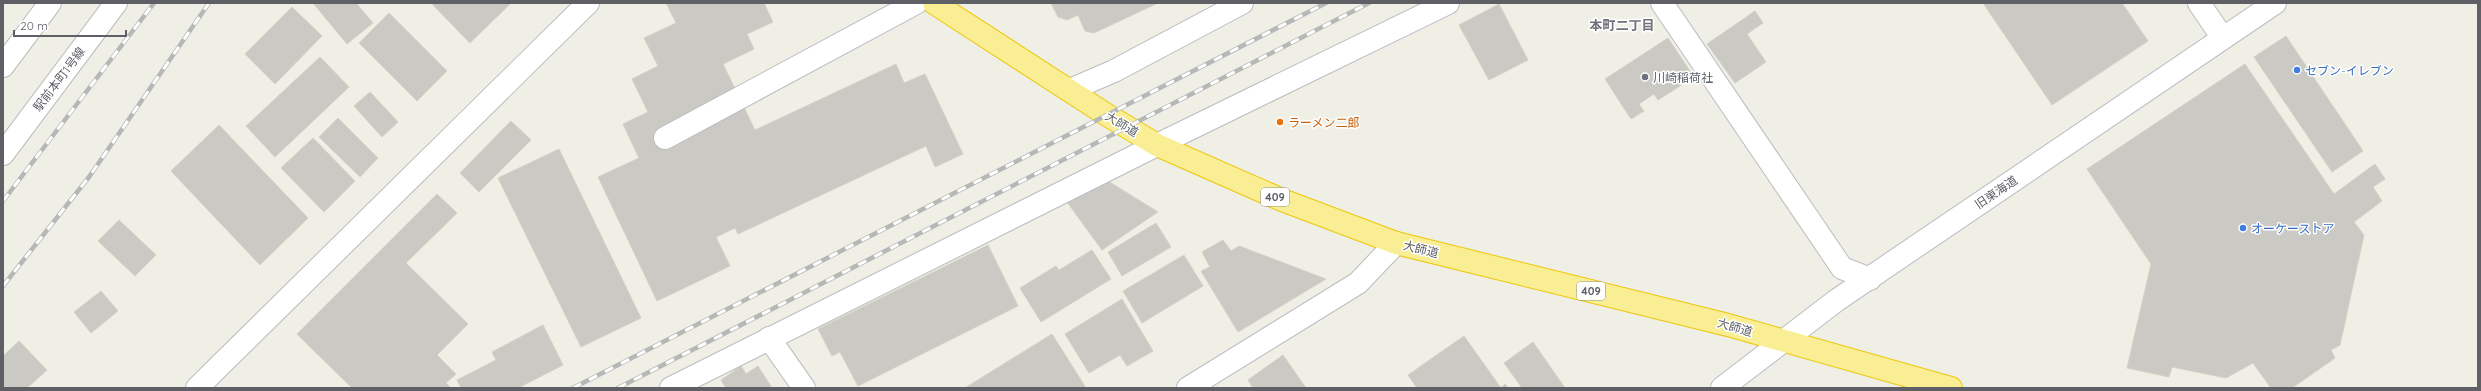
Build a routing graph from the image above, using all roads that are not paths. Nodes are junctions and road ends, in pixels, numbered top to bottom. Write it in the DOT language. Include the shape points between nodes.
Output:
graph roads {
  1 [pos="50,3"];
  2 [pos="116,3"];
  3 [pos="588,3"];
  4 [pos="916,3"];
  5 [pos="934,3"];
  6 [pos="1242,3"];
  7 [pos="1448,3"];
  8 [pos="1662,3"];
  9 [pos="2198,3"];
  10 [pos="2275,3"];
  11 [pos="2222,37"];
  12 [pos="7,51"];
  13 [pos="1070,90"];
  14 [pos="665,138"];
  15 [pos="1157,144"];
  16 [pos="3,154"];
  17 [pos="1396,243"];
  18 [pos="1870,279"];
  19 [pos="769,338"];
  20 [pos="1785,342"];
  21 [pos="198,388"];
  22 [pos="671,388"];
  23 [pos="804,388"];
  24 [pos="1188,388"];
  25 [pos="1722,388"];
  26 [pos="1951,388"];
  1 -- 12 [label="street"];
  2 -- 16 [label="street, 駅前本町1号線"];
  3 -- 21 [label="street"];
  4 -- 14 [label="street"];
  5 -- 13 [label="highway, 大師道 / 409"];
  6 -- 13 [label="street" via="1114,70"];
  7 -- 15 [label="street"];
  8 -- 18 [label="street" via="1842,268"];
  9 -- 11 [label="street"];
  10 -- 11 [label="street, 旧東海道"];
  11 -- 18 [label="street, 旧東海道"];
  13 -- 15 [label="highway, 大師道 / 409" via="1106,115"];
  15 -- 17 [label="highway, 大師道 / 409" via="1282,200"];
  15 -- 19 [label="street"];
  17 -- 20 [label="highway, 大師道 / 409" via="1728,325"];
  17 -- 24 [label="street" via="1358,282"];
  18 -- 20 [label="street, 旧東海道" via="1837,300"];
  19 -- 22 [label="street"];
  19 -- 23 [label="street"];
  20 -- 25 [label="street, 旧東海道"];
  20 -- 26 [label="highway, 大師道 / 409"];
}
